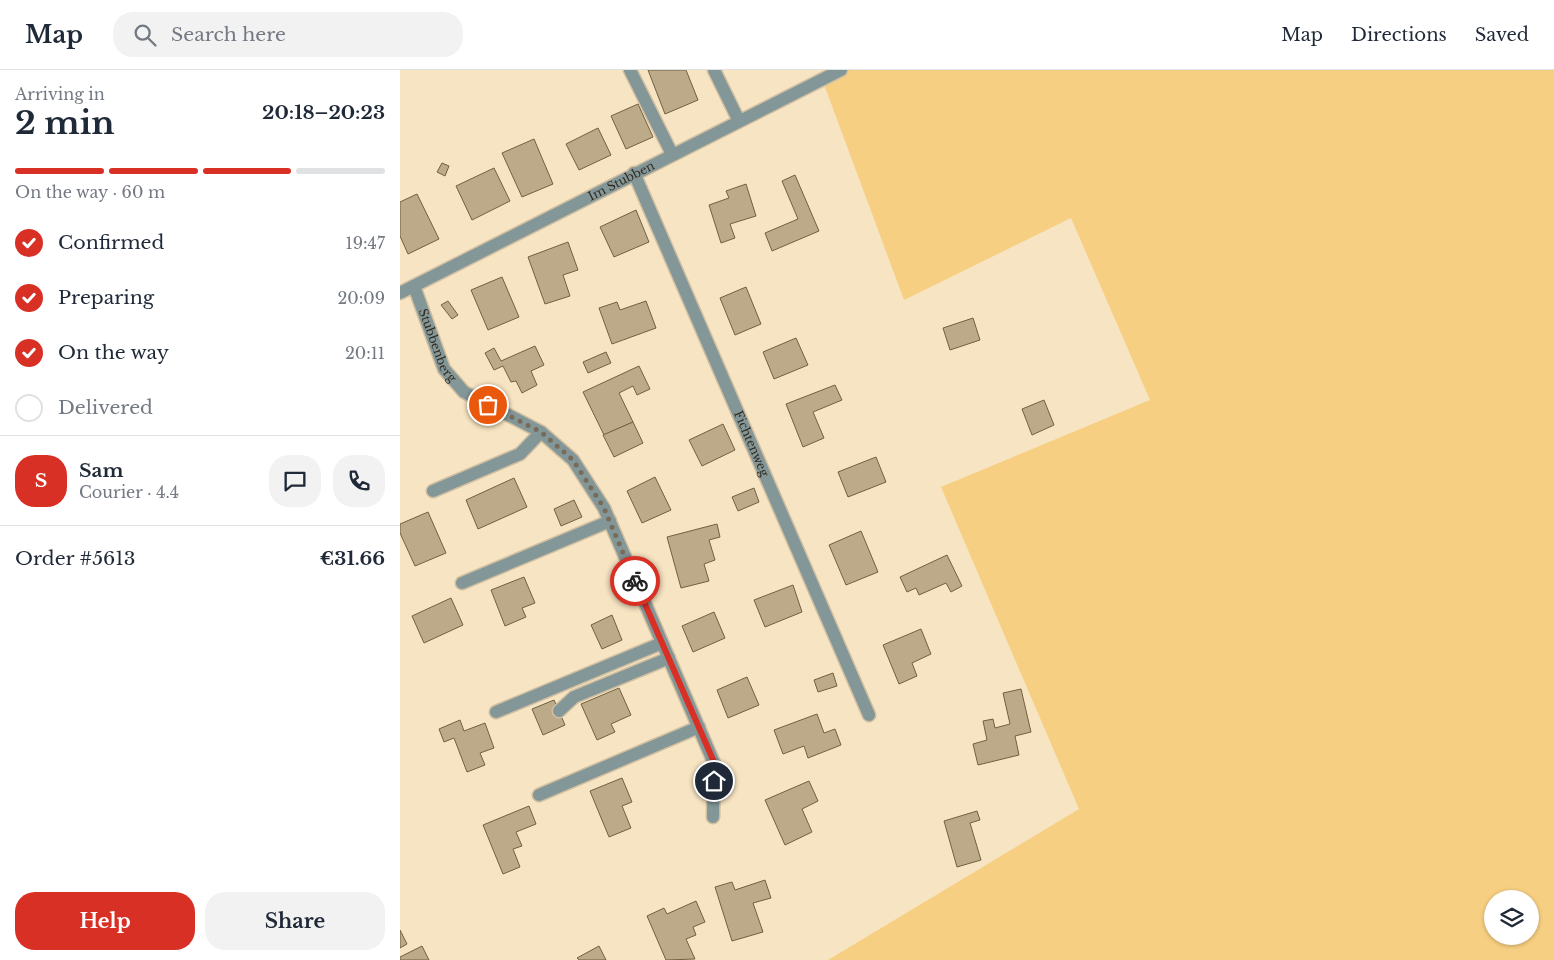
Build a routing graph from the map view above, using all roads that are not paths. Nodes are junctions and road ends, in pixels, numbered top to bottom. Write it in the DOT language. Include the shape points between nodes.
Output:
graph roads {
  1 [pos="630,70"];
  2 [pos="714,70"];
  3 [pos="841,70"];
  4 [pos="738,121"];
  5 [pos="672,154"];
  6 [pos="634,173"];
  7 [pos="414,286"];
  8 [pos="400,292"];
  9 [pos="541,432"];
  10 [pos="434,491"];
  11 [pos="610,521"];
  12 [pos="462,583"];
  13 [pos="662,643"];
  14 [pos="669,658"];
  15 [pos="559,711"];
  16 [pos="496,712"];
  17 [pos="869,715"];
  18 [pos="699,726"];
  19 [pos="539,795"];
  20 [pos="714,817"];
  1 -- 5 [label="street"];
  2 -- 4 [label="street"];
  3 -- 4 [label="street, Im Stubben"];
  4 -- 5 [label="street, Im Stubben"];
  5 -- 6 [label="street, Im Stubben"];
  6 -- 7 [label="street, Im Stubben"];
  6 -- 17 [label="street, Fichtenweg"];
  7 -- 8 [label="street, Im Stubben"];
  7 -- 9 [label="street, Stubbenberg" via="444,369 464,392"];
  9 -- 10 [label="street" via="520,454"];
  9 -- 11 [label="street, Stubbenberg" via="573,460"];
  11 -- 12 [label="street"];
  11 -- 13 [label="street, Stubbenberg"];
  13 -- 14 [label="street, Stubbenberg"];
  13 -- 16 [label="street"];
  14 -- 15 [label="street" via="574,697"];
  14 -- 18 [label="street, Stubbenberg"];
  18 -- 19 [label="street"];
  18 -- 20 [label="street, Stubbenberg" via="714,762"];
}
